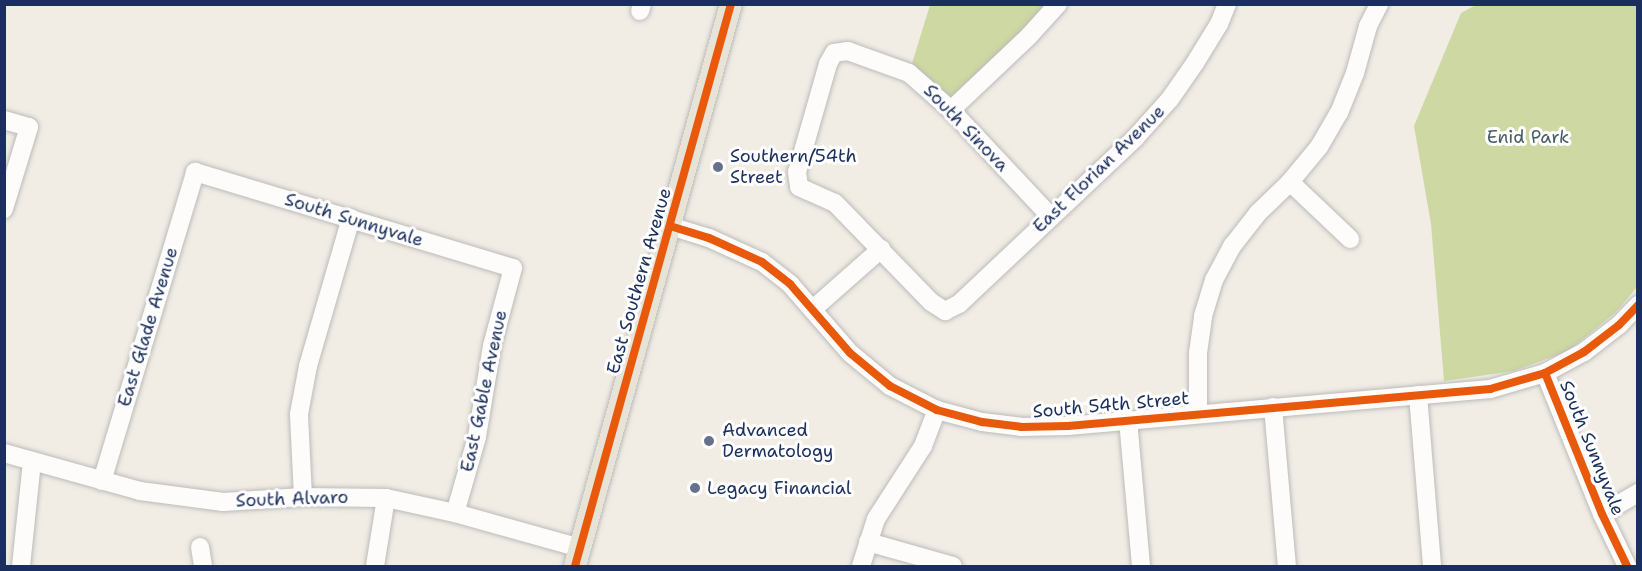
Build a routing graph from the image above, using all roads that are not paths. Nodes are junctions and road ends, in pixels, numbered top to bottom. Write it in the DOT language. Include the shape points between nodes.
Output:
graph roads {
  1 [pos="731,4"];
  2 [pos="1058,4"];
  3 [pos="1227,4"];
  4 [pos="1379,4"];
  5 [pos="951,110"];
  6 [pos="4,120"];
  7 [pos="195,172"];
  8 [pos="1290,183"];
  9 [pos="4,209"];
  10 [pos="1051,217"];
  11 [pos="351,218"];
  12 [pos="669,226"];
  13 [pos="1350,239"];
  14 [pos="881,249"];
  15 [pos="513,268"];
  16 [pos="1638,305"];
  17 [pos="813,309"];
  18 [pos="1545,373"];
  19 [pos="1418,395"];
  20 [pos="1273,407"];
  21 [pos="937,410"];
  22 [pos="1198,413"];
  23 [pos="1128,420"];
  24 [pos="4,453"];
  25 [pos="32,462"];
  26 [pos="102,482"];
  27 [pos="1638,493"];
  28 [pos="303,497"];
  29 [pos="386,498"];
  30 [pos="456,513"];
  31 [pos="1602,514"];
  32 [pos="868,542"];
  33 [pos="200,547"];
  34 [pos="577,557"];
  35 [pos="21,567"];
  36 [pos="202,567"];
  37 [pos="375,567"];
  38 [pos="861,567"];
  39 [pos="953,567"];
  40 [pos="1141,567"];
  41 [pos="1287,567"];
  42 [pos="1432,567"];
  43 [pos="1627,567"];
  1 -- 12 [label="main road, East Southern Avenue"];
  2 -- 5 [label="street"];
  3 -- 10 [label="street, East Florian Avenue" via="1219,24 1170,99 1135,138"];
  4 -- 8 [label="street" via="1339,113 1319,147"];
  5 -- 10 [label="street, South Sinova"];
  5 -- 14 [label="street, South Sinova" via="909,73 848,51 834,53 828,64 797,172 799,187 835,203"];
  6 -- 9 [label="street" via="28,127"];
  7 -- 11 [label="street, South Sunnyvale"];
  7 -- 26 [label="street, East Glade Avenue"];
  8 -- 13 [label="street"];
  8 -- 22 [label="street" via="1258,213 1233,245 1214,280 1198,352"];
  10 -- 14 [label="street, East Florian Avenue" via="958,304 945,310 931,302"];
  11 -- 15 [label="street, South Sunnyvale"];
  11 -- 28 [label="street" via="308,366 299,414"];
  12 -- 17 [label="street, South 54th Street" via="709,237 762,262"];
  12 -- 34 [label="main road, East Southern Avenue"];
  14 -- 17 [label="street"];
  15 -- 30 [label="street, East Gable Avenue" via="492,346 477,437"];
  16 -- 18 [label="street, South 54th Street" via="1584,352"];
  17 -- 21 [label="street, South 54th Street" via="850,353 890,386"];
  18 -- 19 [label="street, South 54th Street" via="1490,389"];
  18 -- 31 [label="street, South Sunnyvale"];
  19 -- 20 [label="street, South 54th Street"];
  19 -- 42 [label="street"];
  20 -- 22 [label="street, South 54th Street"];
  20 -- 41 [label="street"];
  21 -- 23 [label="street, South 54th Street" via="1021,427"];
  21 -- 32 [label="street" via="922,446 888,496"];
  22 -- 23 [label="street, South 54th Street"];
  23 -- 40 [label="street"];
  24 -- 25 [label="street, South Alvaro"];
  25 -- 26 [label="street, South Alvaro"];
  25 -- 35 [label="street"];
  26 -- 28 [label="street, South Alvaro" via="223,502"];
  27 -- 31 [label="street"];
  28 -- 29 [label="street, South Alvaro"];
  29 -- 30 [label="street, South Alvaro"];
  29 -- 37 [label="street"];
  30 -- 34 [label="street, South Alvaro"];
  31 -- 43 [label="street, South Sunnyvale"];
  32 -- 38 [label="street"];
  32 -- 39 [label="street"];
  33 -- 36 [label="street"];
}
